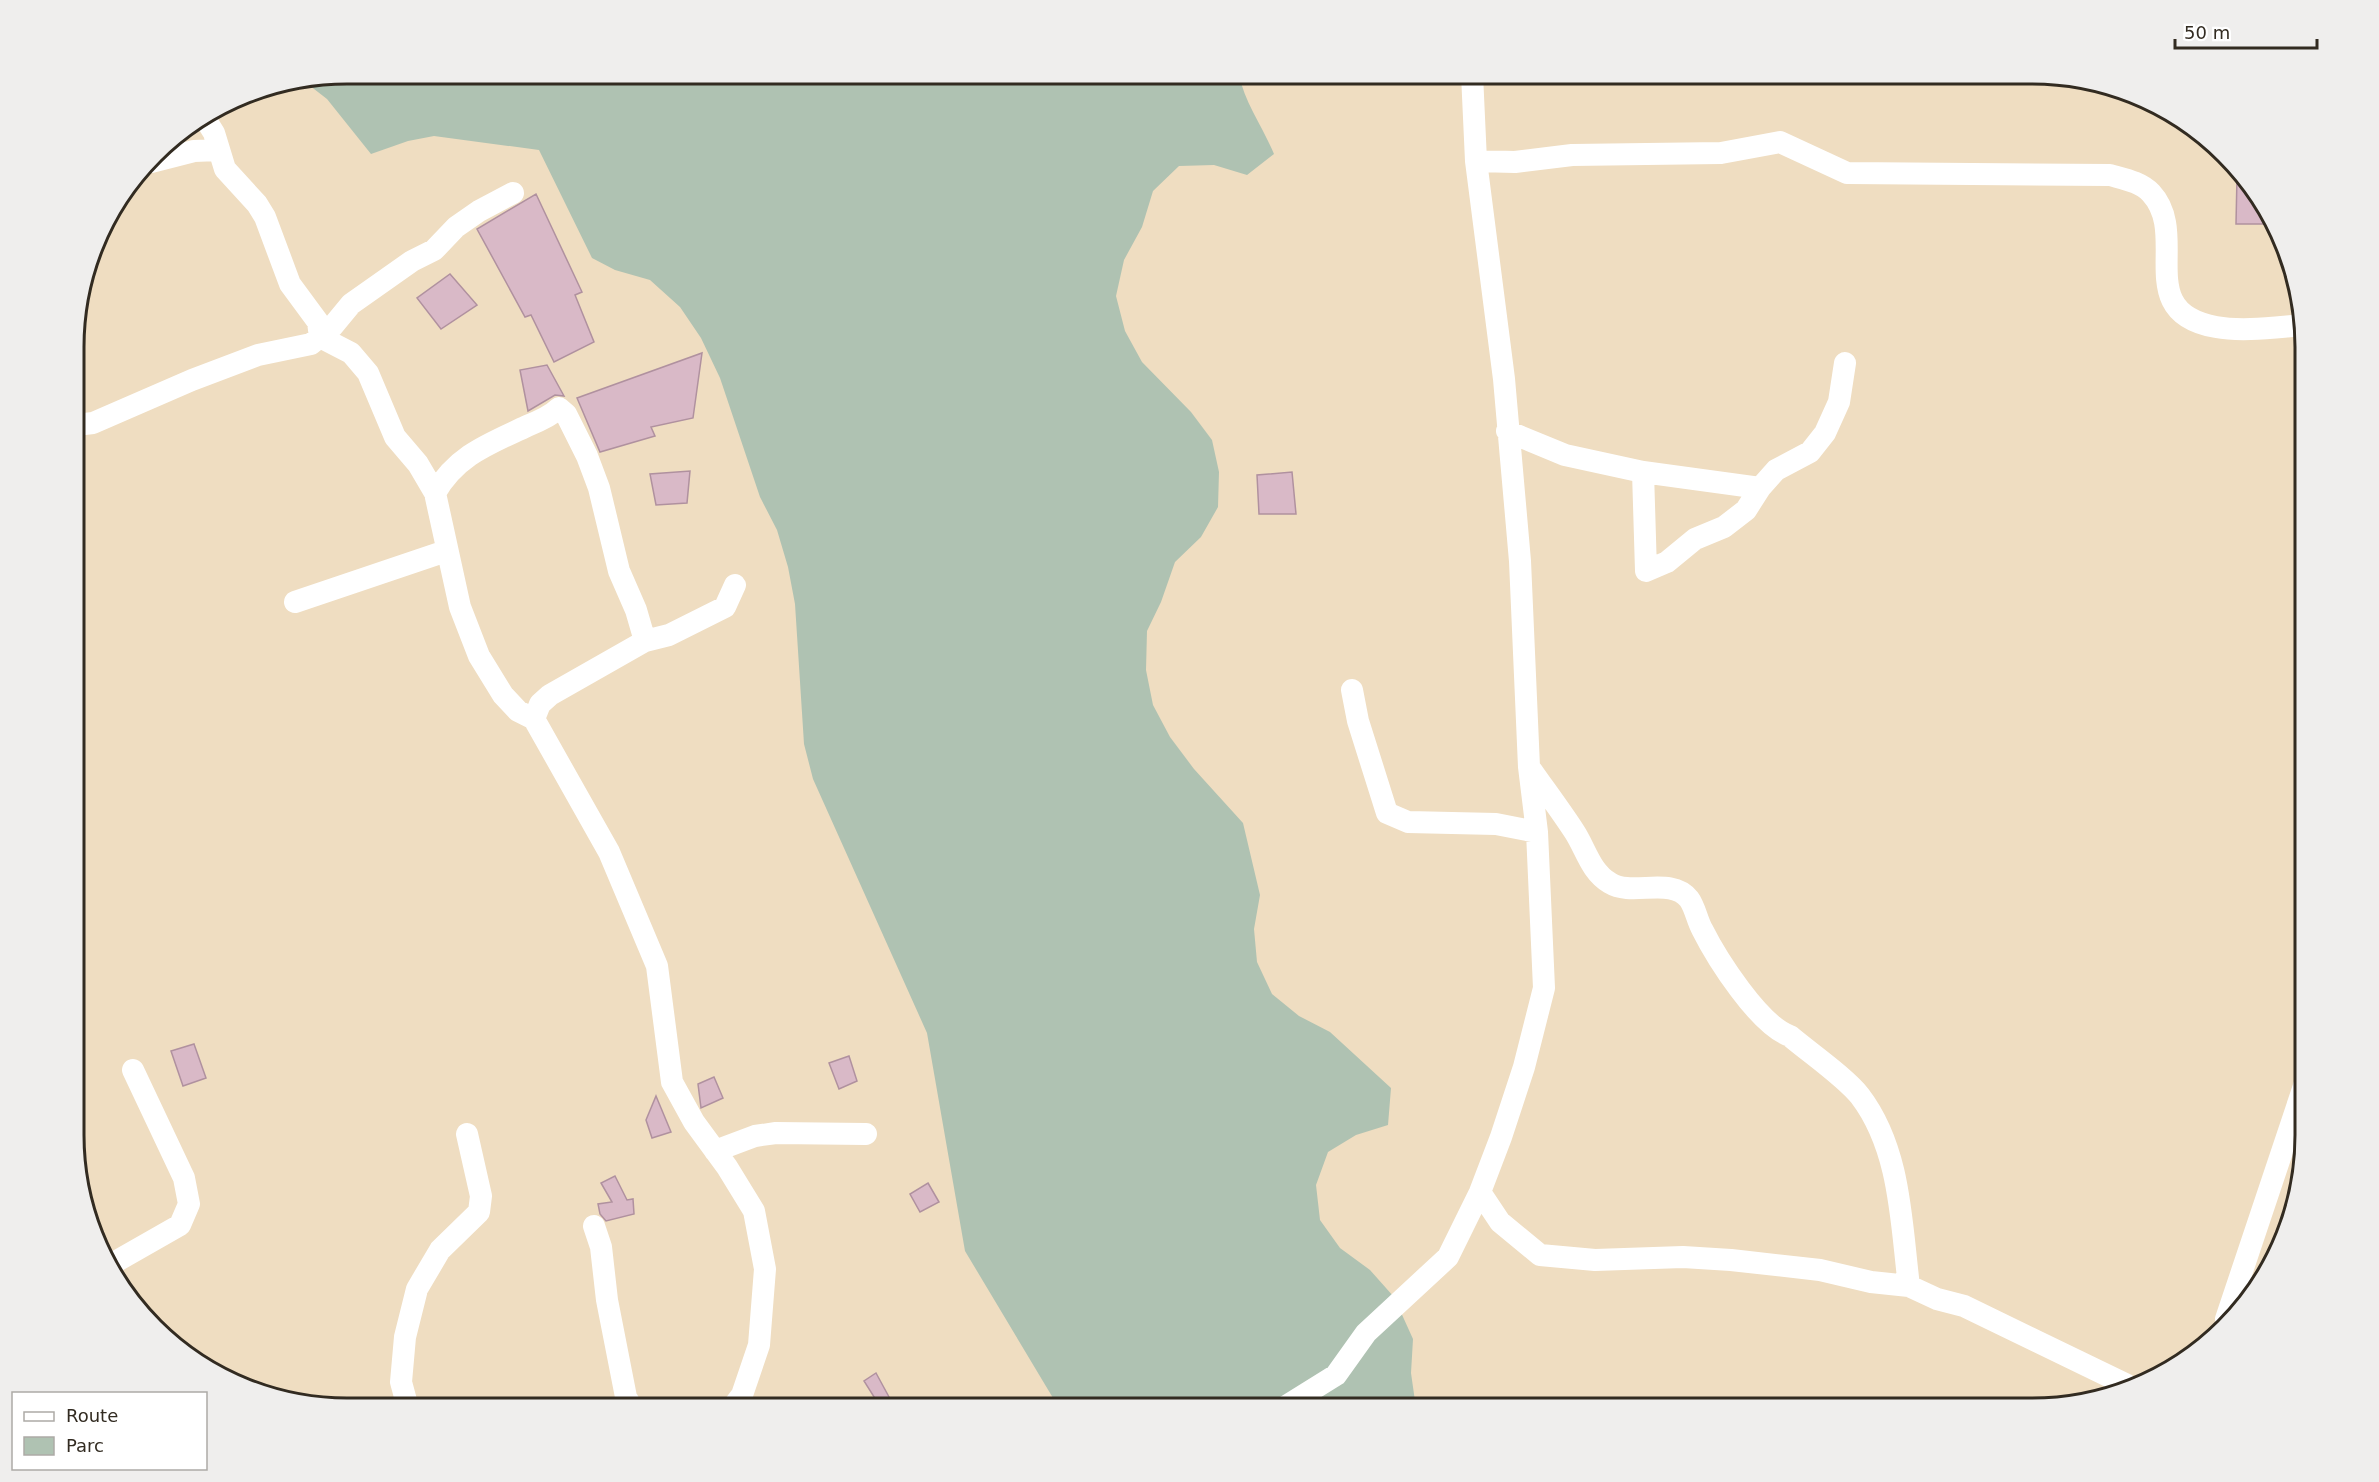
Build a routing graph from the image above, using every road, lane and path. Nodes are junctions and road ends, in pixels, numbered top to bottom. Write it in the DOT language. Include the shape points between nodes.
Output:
graph roads {
  1 [pos="1472,84"];
  2 [pos="209,125"];
  3 [pos="219,150"];
  4 [pos="163,159"];
  5 [pos="1476,161"];
  6 [pos="513,193"];
  7 [pos="2294,325"];
  8 [pos="320,337"];
  9 [pos="1845,363"];
  10 [pos="84,424"];
  11 [pos="1508,431"];
  12 [pos="1643,472"];
  13 [pos="1760,488"];
  14 [pos="435,493"];
  15 [pos="446,551"];
  16 [pos="735,585"];
  17 [pos="295,602"];
  18 [pos="645,641"];
  19 [pos="1352,690"];
  20 [pos="534,719"];
  21 [pos="1529,767"];
  22 [pos="1537,832"];
  23 [pos="133,1070"];
  24 [pos="2295,1115"];
  25 [pos="467,1134"];
  26 [pos="866,1134"];
  27 [pos="716,1150"];
  28 [pos="1480,1192"];
  29 [pos="594,1226"];
  30 [pos="116,1261"];
  31 [pos="1909,1286"];
  32 [pos="2239,1298"];
  33 [pos="2123,1382"];
  34 [pos="405,1398"];
  35 [pos="627,1398"];
  36 [pos="740,1398"];
  37 [pos="1298,1398"];
  1 -- 5 [label="street"];
  2 -- 3 [label="street"];
  3 -- 4 [label="street"];
  3 -- 8 [label="street" via="225,169 257,204 290,284 318,322"];
  5 -- 7 [label="street" via="1721,153 1780,142 1847,173 2110,175 2135,182 2150,192 2161,207 2167,225 2165,279 2180,310 2198,322 2218,328"];
  5 -- 11 [label="street"];
  6 -- 8 [label="street" via="479,211 434,250 351,304"];
  8 -- 10 [label="street" via="312,344 258,355"];
  8 -- 14 [label="street" via="351,353 368,373 395,437 418,464"];
  9 -- 13 [label="street" via="1839,402 1825,433 1810,452 1776,470"];
  11 -- 12 [label="street" via="1565,455"];
  11 -- 21 [label="street" via="1523,608"];
  12 -- 13 [label="street"];
  12 -- 13 [label="street" via="1646,571 1667,562 1695,539 1724,527 1746,510"];
  14 -- 15 [label="street"];
  14 -- 18 [label="street" via="446,474 461,461 559,408 566,414 599,488 619,571"];
  15 -- 17 [label="street"];
  15 -- 20 [label="street" via="460,608 479,656 510,703"];
  16 -- 18 [label="street" via="725,607 669,635"];
  18 -- 20 [label="street" via="549,695"];
  19 -- 22 [label="street" via="1387,813 1408,822 1496,824"];
  20 -- 27 [label="street" via="609,852 653,956 672,1082 694,1122"];
  21 -- 22 [label="street"];
  21 -- 31 [label="street" via="1576,834 1588,861 1610,884 1675,890 1688,898 1730,980 1776,1031 1790,1036 1860,1096 1885,1143 1894,1172"];
  22 -- 28 [label="street" via="1544,988 1524,1067"];
  23 -- 30 [label="street" via="184,1178 189,1204 180,1226"];
  24 -- 32 [label="street"];
  25 -- 34 [label="street" via="481,1196 479,1212 440,1251 417,1289 405,1336 401,1382"];
  26 -- 27 [label="street" via="776,1133"];
  27 -- 36 [label="street" via="754,1211 765,1269 759,1345"];
  28 -- 31 [label="street" via="1500,1222 1540,1255 1595,1260 1731,1260"];
  28 -- 37 [label="street" via="1448,1257 1366,1333 1336,1375"];
  29 -- 35 [label="street"];
  31 -- 33 [label="street" via="1964,1306"];
}
